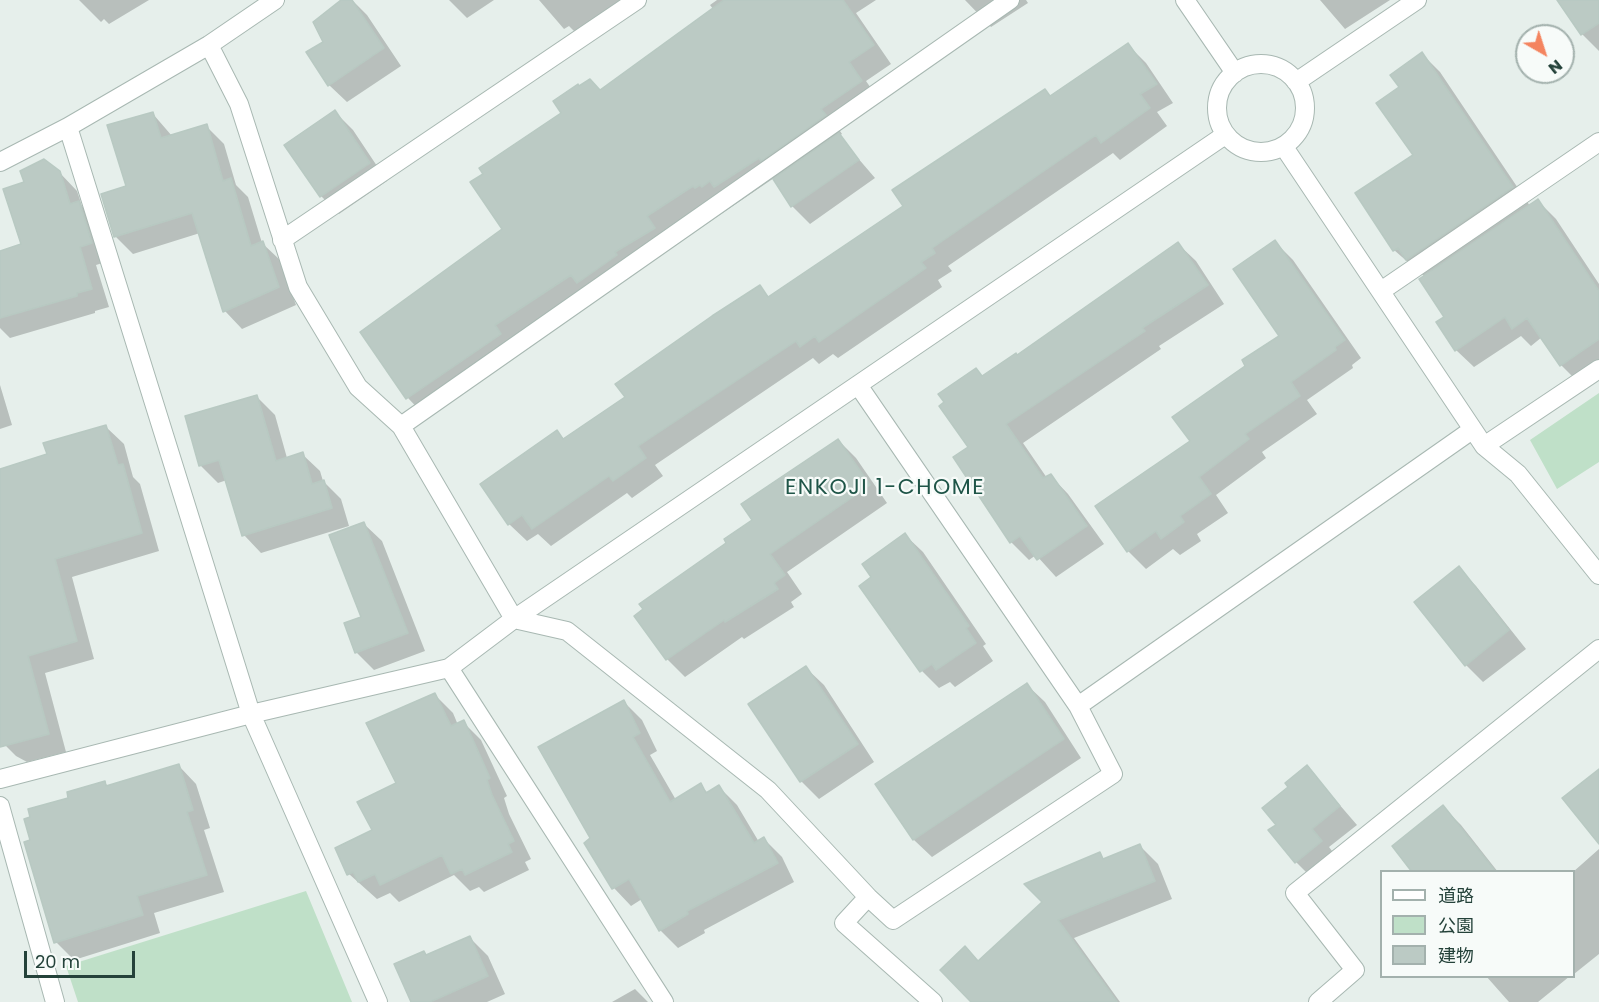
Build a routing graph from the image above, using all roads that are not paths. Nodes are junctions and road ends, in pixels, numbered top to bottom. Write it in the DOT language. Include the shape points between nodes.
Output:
graph roads {
  1 [pos="275,0"];
  2 [pos="638,0"];
  3 [pos="1010,0"];
  4 [pos="1185,0"];
  5 [pos="1417,0"];
  6 [pos="209,45"];
  7 [pos="1235,73"];
  8 [pos="1296,82"];
  9 [pos="68,127"];
  10 [pos="1226,135"];
  11 [pos="1599,142"];
  12 [pos="1284,147"];
  13 [pos="0,162"];
  14 [pos="282,240"];
  15 [pos="1381,291"];
  16 [pos="1599,369"];
  17 [pos="858,385"];
  18 [pos="401,426"];
  19 [pos="1472,430"];
  20 [pos="1484,446"];
  21 [pos="1599,575"];
  22 [pos="514,619"];
  23 [pos="1599,649"];
  24 [pos="449,668"];
  25 [pos="1077,706"];
  26 [pos="251,714"];
  27 [pos="0,779"];
  28 [pos="0,806"];
  29 [pos="868,897"];
  30 [pos="930,1001"];
  31 [pos="55,1002"];
  32 [pos="378,1002"];
  33 [pos="664,1002"];
  34 [pos="1318,1002"];
  1 -- 6 [label="street"];
  2 -- 14 [label="street"];
  3 -- 18 [label="street"];
  4 -- 7 [label="street"];
  5 -- 8 [label="street"];
  6 -- 9 [label="street"];
  6 -- 14 [label="street" via="239,104"];
  7 -- 8 [label="street" via="1261,64 1287,72"];
  7 -- 10 [label="street" via="1225,83 1216,109"];
  8 -- 12 [label="street" via="1303,94 1303,124"];
  9 -- 13 [label="street"];
  9 -- 26 [label="street"];
  10 -- 12 [label="street" via="1246,150 1272,152"];
  10 -- 17 [label="street"];
  11 -- 15 [label="street"];
  12 -- 15 [label="street"];
  14 -- 18 [label="street" via="298,287 358,387"];
  15 -- 19 [label="street"];
  16 -- 20 [label="street"];
  17 -- 22 [label="street"];
  17 -- 25 [label="street"];
  18 -- 22 [label="street"];
  19 -- 20 [label="street"];
  19 -- 25 [label="street"];
  20 -- 21 [label="street" via="1518,474"];
  22 -- 24 [label="street"];
  22 -- 29 [label="street" via="567,631 768,790"];
  23 -- 34 [label="street" via="1295,893 1355,970"];
  24 -- 26 [label="street"];
  24 -- 33 [label="street"];
  25 -- 29 [label="street" via="1113,774 893,920"];
  26 -- 27 [label="street"];
  26 -- 32 [label="street"];
  28 -- 31 [label="street"];
  29 -- 30 [label="street" via="844,923"];
}
